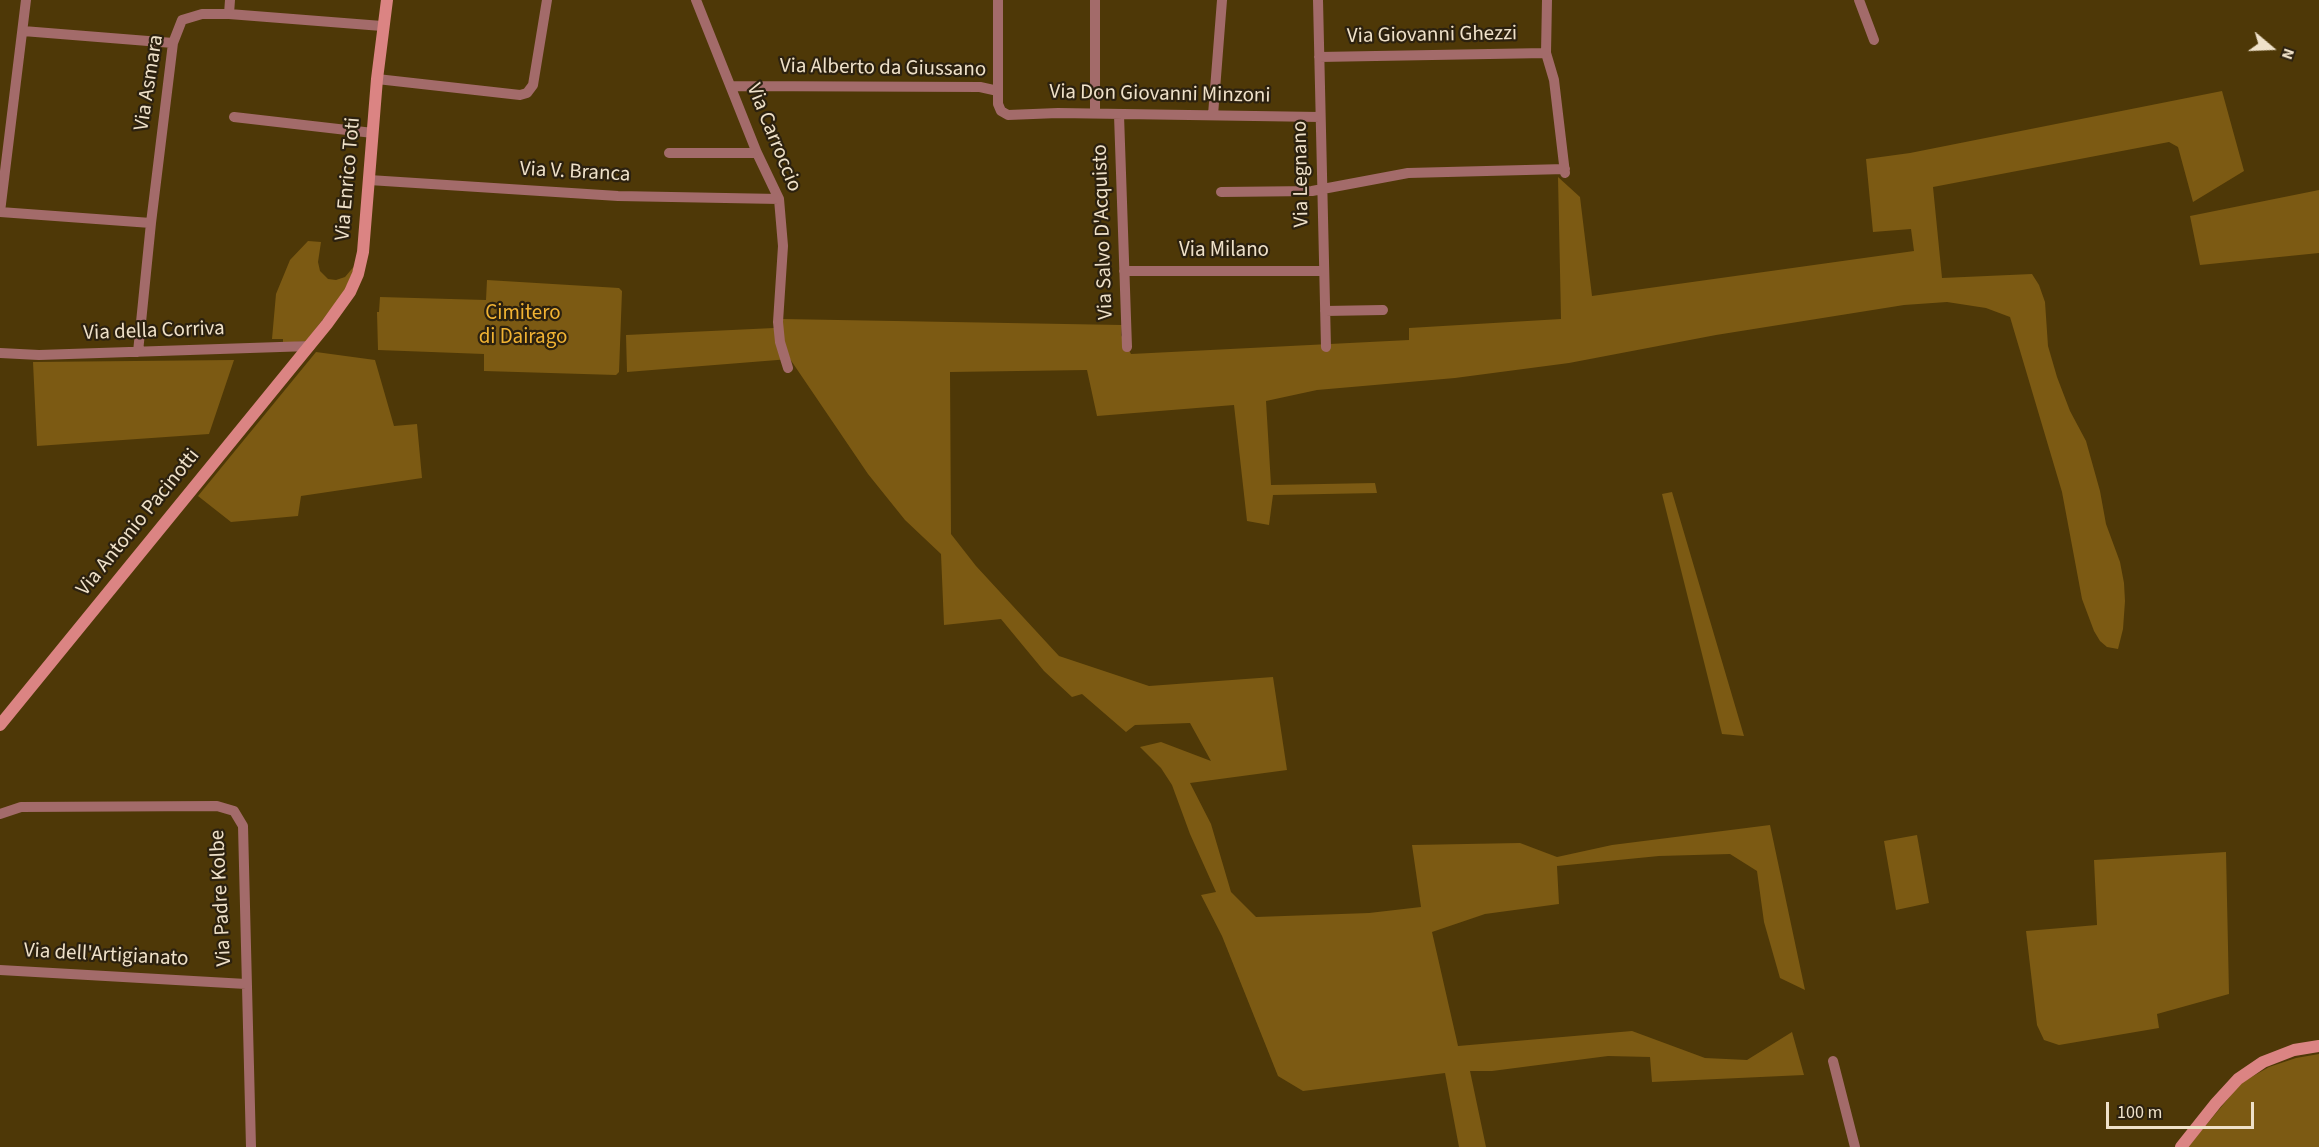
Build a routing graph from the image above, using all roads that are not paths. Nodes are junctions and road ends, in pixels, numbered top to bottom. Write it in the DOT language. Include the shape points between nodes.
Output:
graph roads {
  1 [pos="26,0"];
  2 [pos="230,0"];
  3 [pos="387,0"];
  4 [pos="547,0"];
  5 [pos="696,0"];
  6 [pos="998,0"];
  7 [pos="1095,0"];
  8 [pos="1222,0"];
  9 [pos="1318,0"];
  10 [pos="1547,0"];
  11 [pos="1859,0"];
  12 [pos="229,14"];
  13 [pos="382,26"];
  14 [pos="22,31"];
  15 [pos="1874,40"];
  16 [pos="173,43"];
  17 [pos="1546,53"];
  18 [pos="1319,57"];
  19 [pos="377,79"];
  20 [pos="731,86"];
  21 [pos="999,91"];
  22 [pos="1095,113"];
  23 [pos="1119,115"];
  24 [pos="1213,115"];
  25 [pos="234,117"];
  26 [pos="1320,117"];
  27 [pos="373,133"];
  28 [pos="669,153"];
  29 [pos="758,153"];
  30 [pos="369,180"];
  31 [pos="1322,189"];
  32 [pos="1221,192"];
  33 [pos="779,199"];
  34 [pos="0,212"];
  35 [pos="151,223"];
  36 [pos="1124,271"];
  37 [pos="1324,271"];
  38 [pos="1383,310"];
  39 [pos="1325,311"];
  40 [pos="310,346"];
  41 [pos="1127,347"];
  42 [pos="1326,347"];
  43 [pos="138,352"];
  44 [pos="0,353"];
  45 [pos="788,368"];
  46 [pos="0,725"];
  47 [pos="0,814"];
  48 [pos="0,970"];
  49 [pos="246,984"];
  50 [pos="2319,1046"];
  51 [pos="1833,1061"];
  52 [pos="250,1147"];
  53 [pos="1855,1147"];
  54 [pos="2181,1147"];
  1 -- 14 [label="street"];
  2 -- 12 [label="street"];
  3 -- 13 [label="street, Via Enrico Toti"];
  4 -- 19 [label="street" via="533,85 527,93 520,96"];
  5 -- 20 [label="street, Via Carroccio"];
  6 -- 21 [label="street"];
  7 -- 22 [label="street"];
  8 -- 24 [label="street"];
  9 -- 18 [label="street, Via Legnano"];
  10 -- 17 [label="street"];
  11 -- 15 [label="street"];
  12 -- 13 [label="street, Via Asmara"];
  12 -- 16 [label="street, Via Asmara" via="202,14 182,20"];
  13 -- 19 [label="street, Via Enrico Toti"];
  14 -- 16 [label="street"];
  14 -- 34 [label="street"];
  16 -- 35 [label="street, Via Asmara"];
  17 -- 18 [label="street, Via Giovanni Ghezzi"];
  17 -- 31 [label="street" via="1554,80 1565,171 1408,173"];
  18 -- 26 [label="street, Via Legnano"];
  19 -- 27 [label="street, Via Enrico Toti"];
  20 -- 21 [label="street, Via Alberto da Giussano" via="980,87"];
  20 -- 29 [label="street, Via Carroccio"];
  21 -- 22 [label="street, Via Don Giovanni Minzoni" via="1001,111 1008,115"];
  22 -- 23 [label="street, Via Don Giovanni Minzoni"];
  23 -- 24 [label="street, Via Don Giovanni Minzoni"];
  23 -- 36 [label="street, Via Salvo D'Acquisto"];
  24 -- 26 [label="street, Via Don Giovanni Minzoni"];
  25 -- 27 [label="street"];
  26 -- 31 [label="street, Via Legnano"];
  27 -- 30 [label="street, Via Enrico Toti"];
  28 -- 29 [label="street"];
  29 -- 33 [label="street, Via Carroccio"];
  30 -- 33 [label="street, Via V. Branca" via="618,196"];
  30 -- 40 [label="street, Via Enrico Toti" via="358,274 350,292"];
  31 -- 32 [label="street"];
  31 -- 37 [label="street, Via Legnano"];
  33 -- 45 [label="street, Via Carroccio" via="783,246 778,322"];
  34 -- 35 [label="street"];
  35 -- 43 [label="street, Via Asmara"];
  36 -- 37 [label="street, Via Milano"];
  36 -- 41 [label="street, Via Salvo D'Acquisto"];
  37 -- 39 [label="street, Via Legnano"];
  38 -- 39 [label="street"];
  39 -- 42 [label="street, Via Legnano"];
  40 -- 43 [label="street, Via della Corriva"];
  40 -- 46 [label="street, Via Antonio Pacinotti"];
  43 -- 44 [label="street, Via della Corriva"];
  47 -- 49 [label="street, Via Padre Kolbe" via="21,807 217,806 234,811 243,826"];
  48 -- 49 [label="street, Via dell'Artigianato"];
  49 -- 52 [label="street, Via Padre Kolbe"];
  50 -- 54 [label="street" via="2294,1050 2263,1062 2238,1079"];
  51 -- 53 [label="street"];
}
